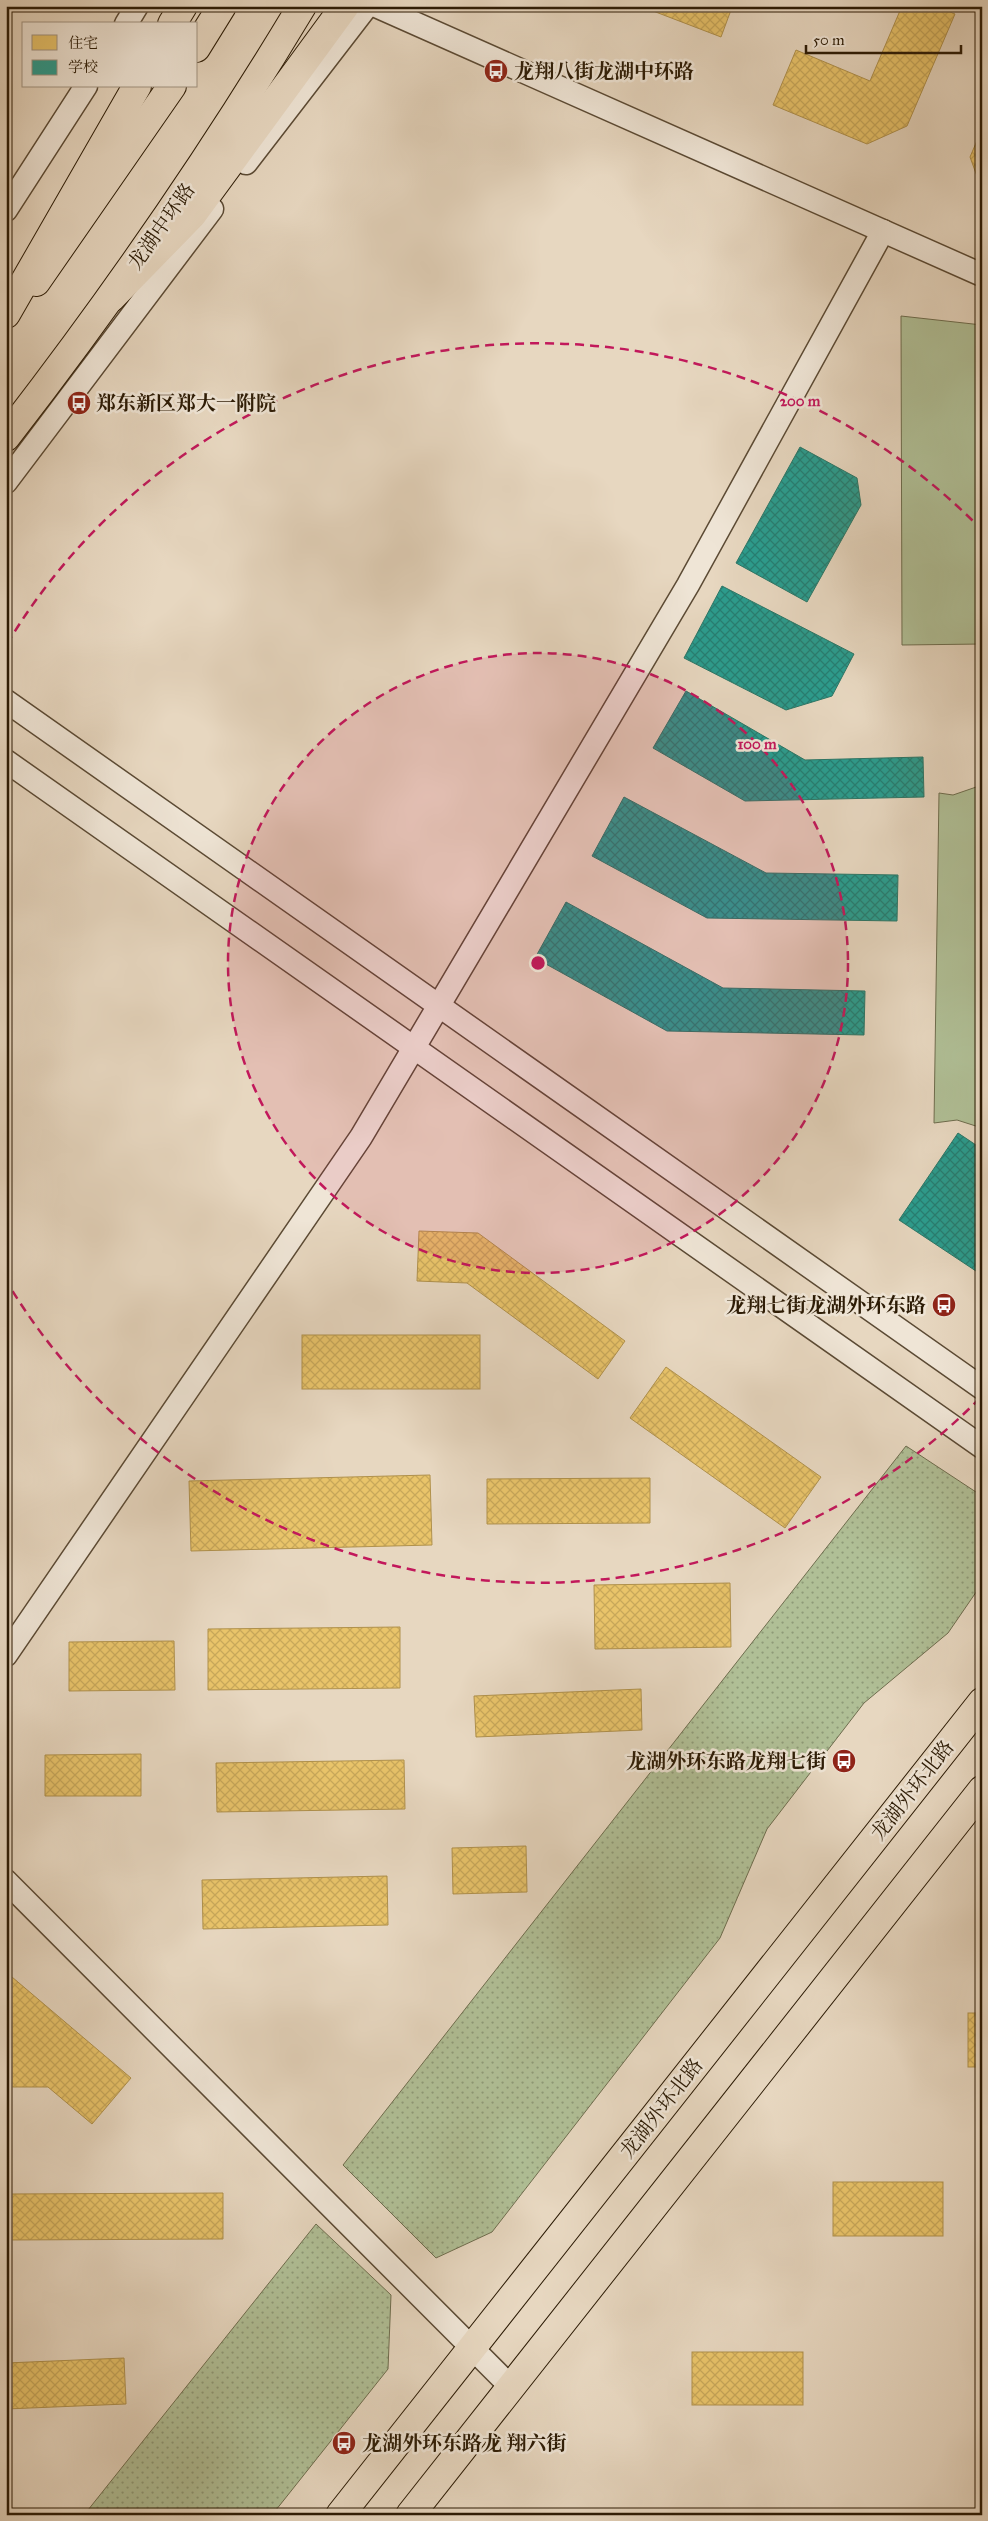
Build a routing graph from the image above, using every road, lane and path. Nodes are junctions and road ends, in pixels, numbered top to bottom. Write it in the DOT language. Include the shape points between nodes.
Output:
graph roads {
  1 [pos="138,6"];
  2 [pos="183,6"];
  3 [pos="222,6"];
  4 [pos="302,6"];
  5 [pos="345,6"];
  6 [pos="367,6"];
  7 [pos="376,6"];
  8 [pos="127,22"];
  9 [pos="173,22"];
  10 [pos="198,45"];
  11 [pos="85,88"];
  12 [pos="136,88"];
  13 [pos="171,88"];
  14 [pos="6,210"];
  15 [pos="883,231"];
  16 [pos="982,275"];
  17 [pos="111,298"];
  18 [pos="6,314"];
  19 [pos="6,322"];
  20 [pos="6,437"];
  21 [pos="6,482"];
  22 [pos="6,701"];
  23 [pos="6,761"];
  24 [pos="439,1006"];
  25 [pos="414,1048"];
  26 [pos="982,1388"];
  27 [pos="982,1447"];
  28 [pos="6,1655"];
  29 [pos="982,1702"];
  30 [pos="982,1790"];
  31 [pos="6,1881"];
  32 [pos="472,2348"];
  33 [pos="511,2387"];
  34 [pos="340,2515"];
  35 [pos="410,2515"];
  1 -- 8 [label="street"];
  2 -- 9 [label="main road"];
  3 -- 10 [label="main road"];
  4 -- 17 [label="main road, 龙湖中环路" via="204,164"];
  5 -- 17 [label="main road" via="192,215"];
  6 -- 21 [label="street"];
  7 -- 15 [label="street"];
  11 -- 14 [label="street"];
  12 -- 18 [label="main road"];
  13 -- 19 [label="main road"];
  15 -- 16 [label="street"];
  15 -- 24 [label="street" via="688,585"];
  17 -- 20 [label="main road, 龙湖中环路"];
  22 -- 24 [label="street"];
  23 -- 25 [label="street"];
  24 -- 25 [label="street"];
  24 -- 26 [label="street"];
  25 -- 27 [label="street"];
  25 -- 28 [label="street" via="361,1137"];
  29 -- 32 [label="main road, 龙湖外环北路"];
  30 -- 33 [label="main road"];
  31 -- 32 [label="street"];
  32 -- 33 [label="street"];
  32 -- 34 [label="main road, 龙湖外环北路"];
  33 -- 35 [label="main road"];
}
